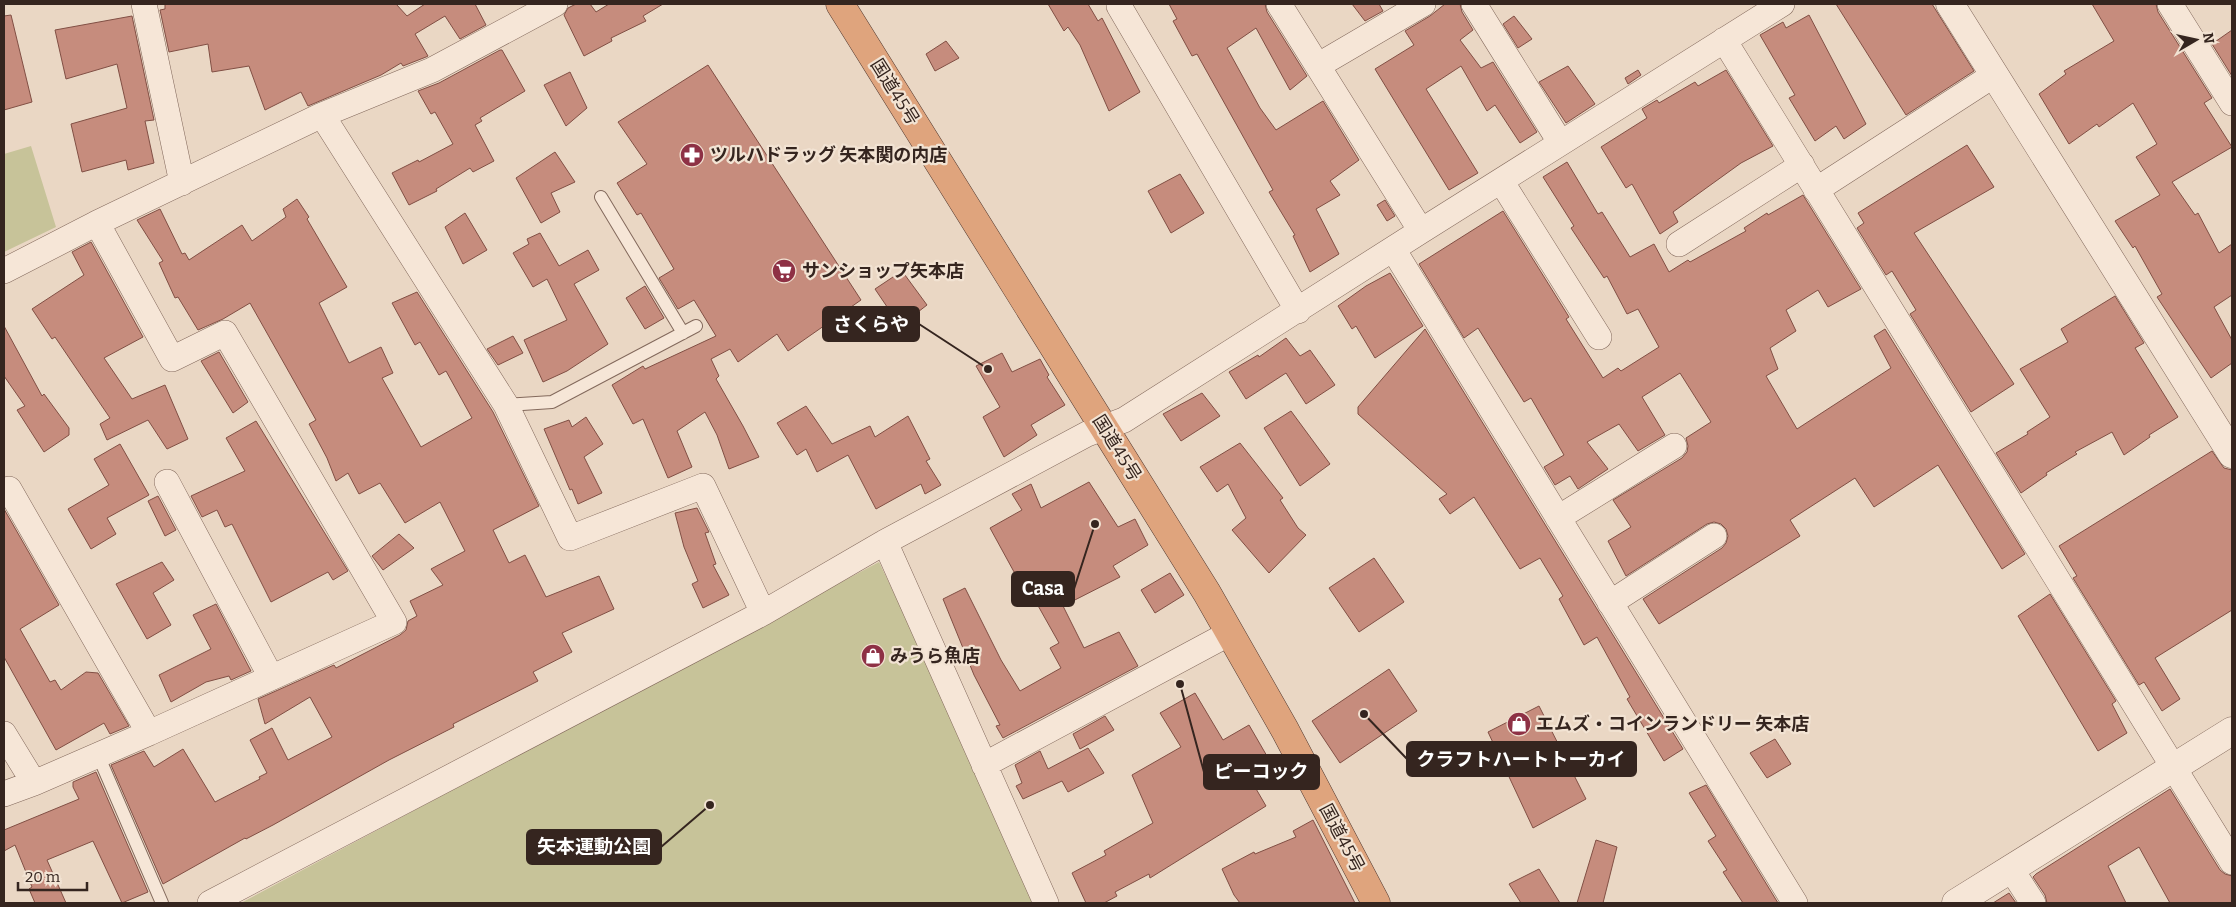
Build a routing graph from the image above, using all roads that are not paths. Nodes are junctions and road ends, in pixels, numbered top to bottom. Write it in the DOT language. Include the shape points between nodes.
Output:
graph roads {
  1 [pos="144,4"];
  2 [pos="555,4"];
  3 [pos="840,4"];
  4 [pos="1279,4"];
  5 [pos="1423,4"];
  6 [pos="1474,4"];
  7 [pos="1950,4"];
  8 [pos="2170,4"];
  9 [pos="1778,5"];
  10 [pos="1119,6"];
  11 [pos="1724,40"];
  12 [pos="1319,65"];
  13 [pos="1994,75"];
  14 [pos="2232,103"];
  15 [pos="322,115"];
  16 [pos="1560,142"];
  17 [pos="1802,165"];
  18 [pos="1501,182"];
  19 [pos="182,183"];
  20 [pos="1816,190"];
  21 [pos="601,197"];
  22 [pos="97,224"];
  23 [pos="1421,230"];
  24 [pos="1679,244"];
  25 [pos="1393,249"];
  26 [pos="4,271"];
  27 [pos="1298,311"];
  28 [pos="696,326"];
  29 [pos="684,333"];
  30 [pos="1599,338"];
  31 [pos="506,405"];
  32 [pos="1105,427"];
  33 [pos="1674,446"];
  34 [pos="2232,454"];
  35 [pos="167,482"];
  36 [pos="5,488"];
  37 [pos="1558,518"];
  38 [pos="1714,536"];
  39 [pos="884,542"];
  40 [pos="1610,603"];
  41 [pos="763,613"];
  42 [pos="1230,633"];
  43 [pos="270,678"];
  44 [pos="2232,731"];
  45 [pos="149,733"];
  46 [pos="4,734"];
  47 [pos="98,755"];
  48 [pos="984,765"];
  49 [pos="2173,768"];
  50 [pos="34,783"];
  51 [pos="4,794"];
  52 [pos="2232,862"];
  53 [pos="2011,869"];
  54 [pos="162,903"];
  55 [pos="210,903"];
  56 [pos="1046,903"];
  57 [pos="1376,903"];
  58 [pos="1795,903"];
  59 [pos="1956,903"];
  60 [pos="2033,903"];
  1 -- 19 [label="street"];
  2 -- 15 [label="street" via="432,70"];
  3 -- 32 [label="highway, 国道45号"];
  4 -- 12 [label="street"];
  5 -- 12 [label="street"];
  6 -- 16 [label="street"];
  7 -- 13 [label="street"];
  8 -- 14 [label="street"];
  9 -- 11 [label="street"];
  10 -- 27 [label="street"];
  11 -- 16 [label="street"];
  11 -- 17 [label="street"];
  12 -- 23 [label="street"];
  13 -- 20 [label="street"];
  13 -- 34 [label="street"];
  15 -- 19 [label="street"];
  15 -- 31 [label="street"];
  16 -- 18 [label="street"];
  17 -- 20 [label="street"];
  17 -- 24 [label="street"];
  18 -- 23 [label="street"];
  18 -- 30 [label="street"];
  19 -- 22 [label="street"];
  20 -- 49 [label="street"];
  21 -- 29 [label="lane"];
  22 -- 26 [label="street"];
  22 -- 43 [label="street" via="172,359 225,333 394,622"];
  23 -- 25 [label="street"];
  25 -- 27 [label="street"];
  25 -- 37 [label="street"];
  27 -- 32 [label="street" via="1124,420"];
  28 -- 29 [label="lane"];
  29 -- 31 [label="lane" via="552,402"];
  31 -- 41 [label="street" via="570,538 703,486"];
  32 -- 39 [label="street" via="1078,438"];
  32 -- 42 [label="highway, 国道45号"];
  33 -- 37 [label="street"];
  35 -- 43 [label="street"];
  36 -- 45 [label="street"];
  37 -- 40 [label="street"];
  38 -- 40 [label="street"];
  39 -- 41 [label="street"];
  39 -- 48 [label="street"];
  40 -- 58 [label="street"];
  41 -- 55 [label="street"];
  42 -- 48 [label="street"];
  42 -- 57 [label="highway, 国道45号"];
  43 -- 45 [label="street"];
  44 -- 49 [label="street"];
  45 -- 47 [label="street"];
  46 -- 50 [label="street"];
  47 -- 50 [label="street"];
  47 -- 54 [label="lane"];
  48 -- 56 [label="street"];
  49 -- 52 [label="street"];
  49 -- 53 [label="street"];
  50 -- 51 [label="street"];
  53 -- 59 [label="street"];
  53 -- 60 [label="street"];
}
